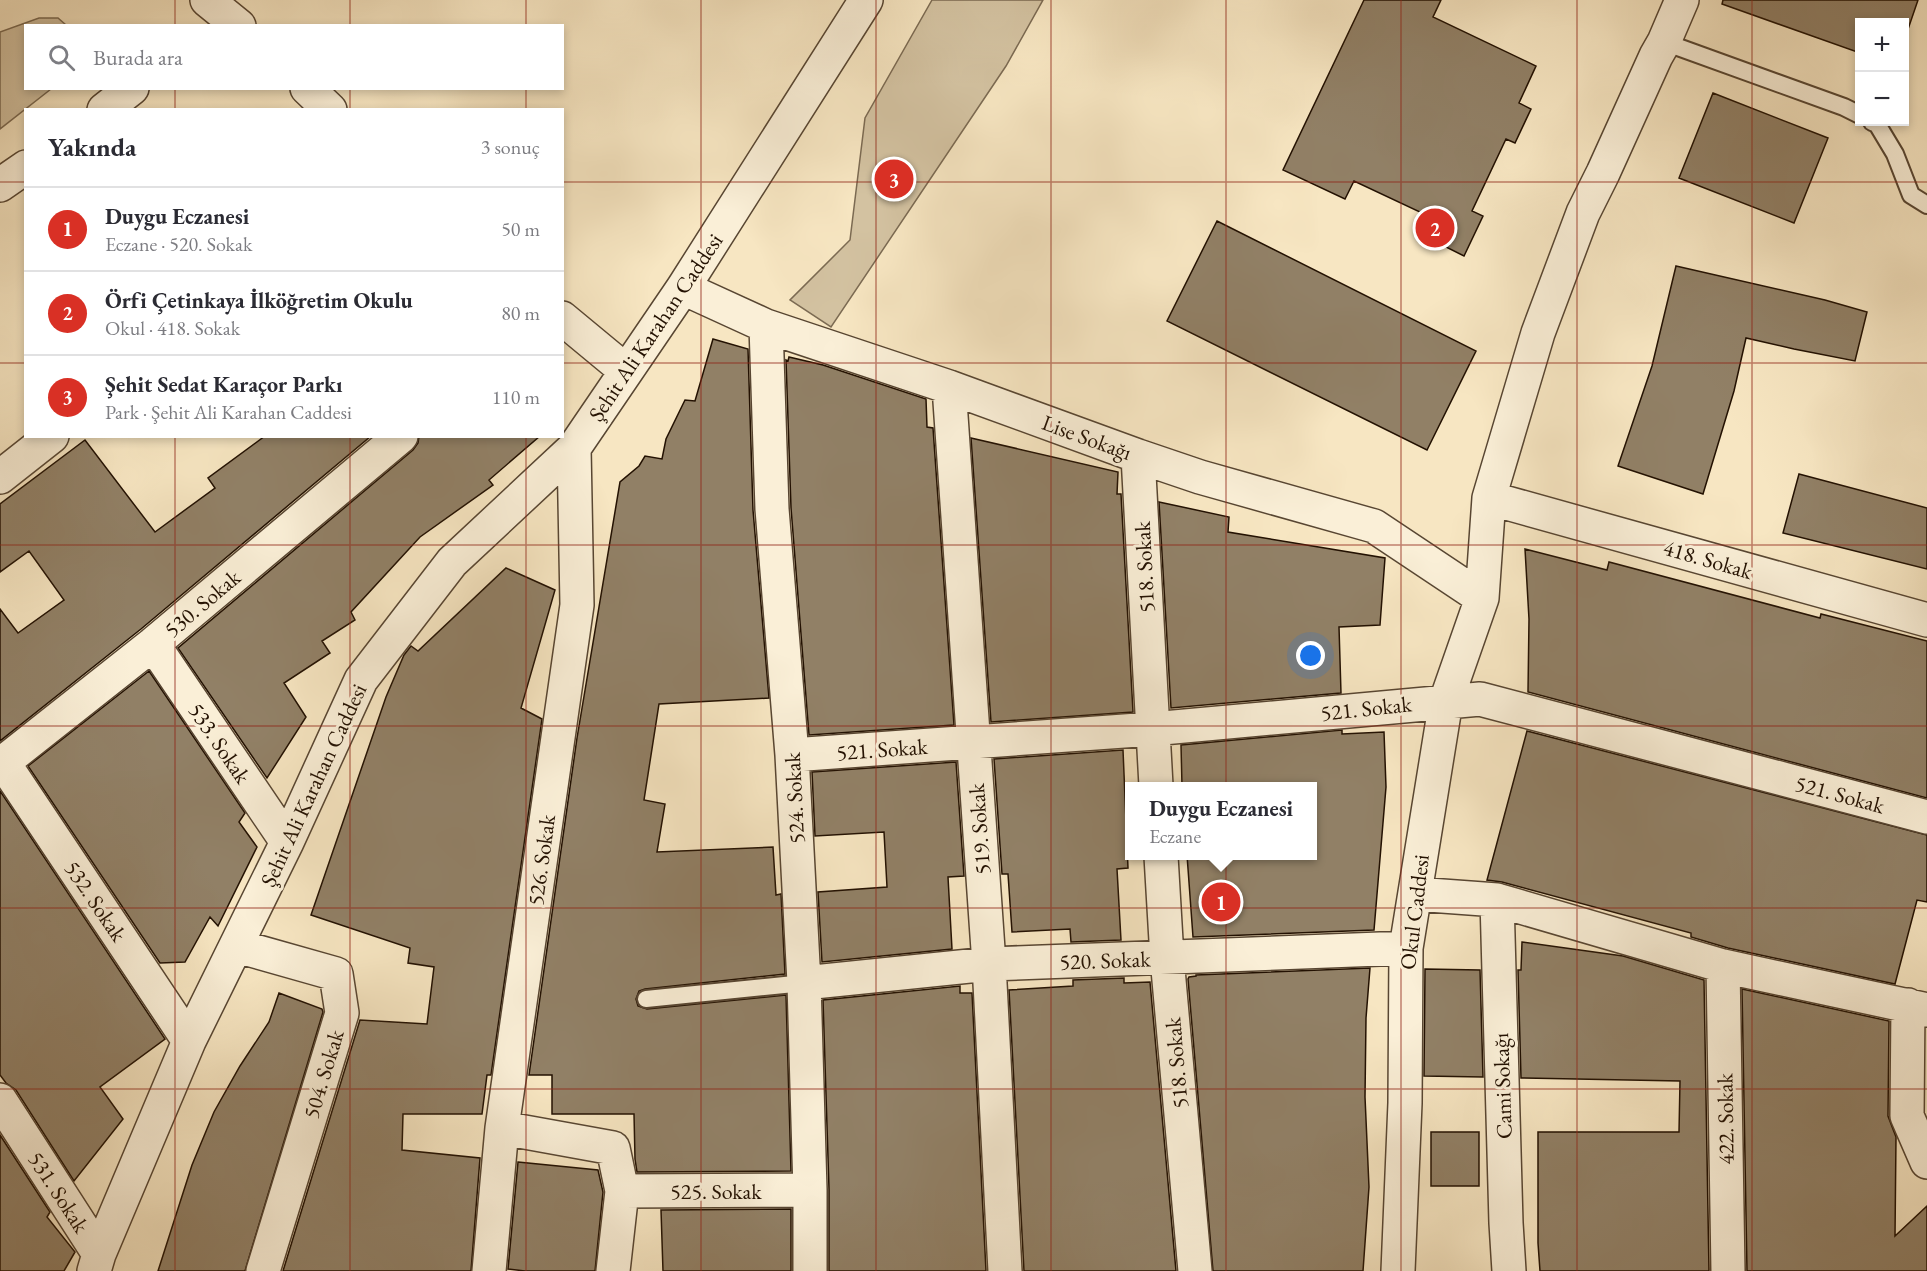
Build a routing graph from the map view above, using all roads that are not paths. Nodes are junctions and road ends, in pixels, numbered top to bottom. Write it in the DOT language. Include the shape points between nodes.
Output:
graph roads {
  1 [pos="866,0"];
  2 [pos="1682,0"];
  3 [pos="1665,42"];
  4 [pos="129,90"];
  5 [pos="309,90"];
  6 [pos="107,108"];
  7 [pos="328,108"];
  8 [pos="1855,112"];
  9 [pos="1878,126"];
  10 [pos="24,168"];
  11 [pos="0,185"];
  12 [pos="1927,205"];
  13 [pos="683,288"];
  14 [pos="564,320"];
  15 [pos="766,326"];
  16 [pos="626,371"];
  17 [pos="950,387"];
  18 [pos="49,438"];
  19 [pos="399,438"];
  20 [pos="574,448"];
  21 [pos="1137,456"];
  22 [pos="0,477"];
  23 [pos="1488,498"];
  24 [pos="1482,598"];
  25 [pos="1927,620"];
  26 [pos="153,644"];
  27 [pos="1446,700"];
  28 [pos="1152,729"];
  29 [pos="973,742"];
  30 [pos="792,755"];
  31 [pos="2,763"];
  32 [pos="1156,782"];
  33 [pos="1927,816"];
  34 [pos="287,842"];
  35 [pos="1161,860"];
  36 [pos="1415,894"];
  37 [pos="1497,900"];
  38 [pos="237,946"];
  39 [pos="1406,948"];
  40 [pos="1167,958"];
  41 [pos="988,964"];
  42 [pos="1723,966"];
  43 [pos="804,983"];
  44 [pos="646,999"];
  45 [pos="1918,1007"];
  46 [pos="189,1041"];
  47 [pos="0,1100"];
  48 [pos="502,1128"];
  49 [pos="1927,1162"];
  50 [pos="810,1190"];
  51 [pos="622,1191"];
  52 [pos="96,1263"];
  53 [pos="263,1271"];
  54 [pos="489,1271"];
  55 [pos="613,1271"];
  56 [pos="810,1271"];
  57 [pos="1005,1271"];
  58 [pos="1194,1271"];
  59 [pos="1398,1271"];
  60 [pos="1509,1271"];
  61 [pos="1728,1271"];
  1 -- 13 [label="street, Şehit Ali Karahan Caddesi"];
  2 -- 3 [label="street, Okul Caddesi"];
  3 -- 8 [label="lane"];
  3 -- 23 [label="street, Okul Caddesi" via="1582,213 1538,333"];
  4 -- 6 [label="street"];
  5 -- 7 [label="street"];
  9 -- 12 [label="lane" via="1895,154 1911,195"];
  10 -- 11 [label="street"];
  13 -- 15 [label="street, Lise Sokağı"];
  13 -- 16 [label="street, Şehit Ali Karahan Caddesi"];
  14 -- 16 [label="street"];
  15 -- 17 [label="street, Lise Sokağı"];
  15 -- 30 [label="street, 524. Sokak" via="772,509"];
  16 -- 20 [label="street, Şehit Ali Karahan Caddesi"];
  17 -- 21 [label="street, Lise Sokağı"];
  17 -- 29 [label="street, 519. Sokak"];
  18 -- 22 [label="street"];
  19 -- 26 [label="street, 530. Sokak"];
  20 -- 34 [label="street, Şehit Ali Karahan Caddesi" via="452,562 361,680"];
  20 -- 48 [label="street, 526. Sokak" via="577,604"];
  21 -- 24 [label="street, Lise Sokağı" via="1374,526"];
  21 -- 28 [label="street, 518. Sokak"];
  23 -- 24 [label="street, Okul Caddesi"];
  23 -- 25 [label="street, 418. Sokak"];
  24 -- 27 [label="street, Okul Caddesi"];
  26 -- 31 [label="street, 530. Sokak"];
  26 -- 34 [label="street, 533. Sokak"];
  27 -- 28 [label="street, 521. Sokak"];
  27 -- 33 [label="street, 521. Sokak" via="1480,699"];
  27 -- 36 [label="street, Okul Caddesi"];
  28 -- 29 [label="street, 521. Sokak"];
  28 -- 32 [label="street, 518. Sokak"];
  29 -- 30 [label="street, 521. Sokak"];
  29 -- 41 [label="street, 519. Sokak"];
  30 -- 43 [label="street, 524. Sokak"];
  31 -- 46 [label="street, 532. Sokak"];
  34 -- 38 [label="street, Şehit Ali Karahan Caddesi"];
  35 -- 40 [label="street, 518. Sokak"];
  36 -- 37 [label="street"];
  36 -- 39 [label="street, Okul Caddesi"];
  37 -- 42 [label="street"];
  37 -- 60 [label="street, Cami Sokağı"];
  38 -- 46 [label="street, Şehit Ali Karahan Caddesi"];
  38 -- 53 [label="street, 504. Sokak" via="336,974 342,1013"];
  39 -- 40 [label="street, 520. Sokak"];
  39 -- 59 [label="street, Okul Caddesi"];
  40 -- 41 [label="street, 520. Sokak"];
  40 -- 58 [label="street, 518. Sokak"];
  41 -- 43 [label="street, 520. Sokak"];
  41 -- 57 [label="street, 519. Sokak"];
  42 -- 45 [label="street"];
  42 -- 61 [label="street, 422. Sokak"];
  43 -- 44 [label="lane"];
  43 -- 50 [label="street, 524. Sokak"];
  45 -- 49 [label="street" via="1907,1116"];
  46 -- 52 [label="street, Şehit Ali Karahan Caddesi"];
  47 -- 52 [label="street, 531. Sokak"];
  48 -- 51 [label="street" via="613,1148"];
  48 -- 54 [label="street, 526. Sokak"];
  50 -- 51 [label="street, 525. Sokak"];
  50 -- 56 [label="street, 524. Sokak"];
  51 -- 55 [label="street"];
}
